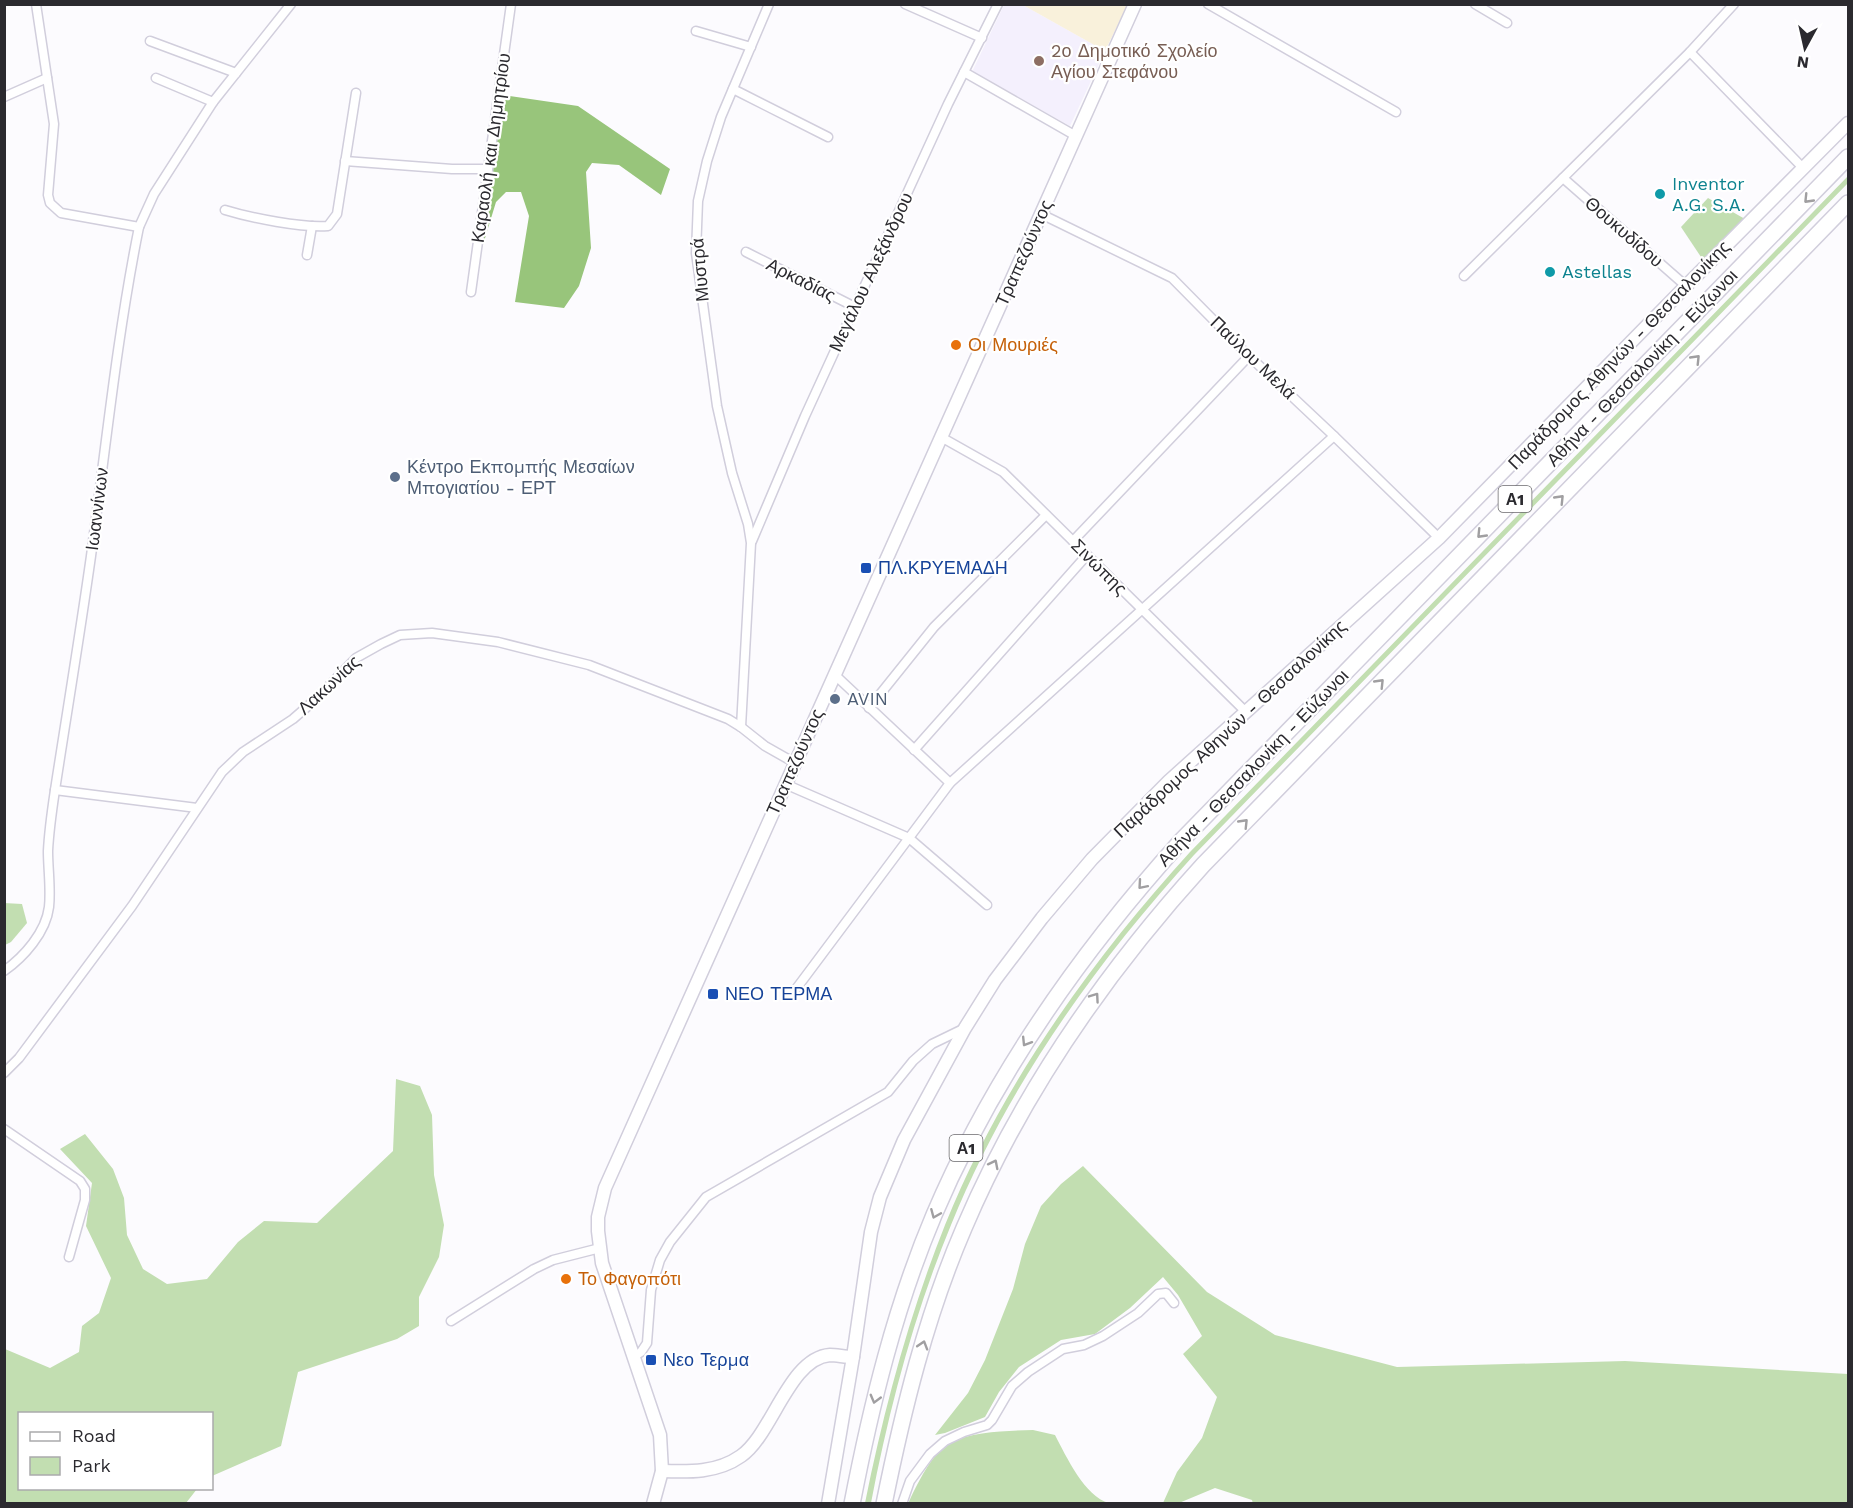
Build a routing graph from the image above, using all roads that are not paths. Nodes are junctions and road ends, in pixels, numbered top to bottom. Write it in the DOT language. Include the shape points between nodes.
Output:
graph roads {
  1 [pos="36,4"];
  2 [pos="291,4"];
  3 [pos="511,4"];
  4 [pos="769,4"];
  5 [pos="905,4"];
  6 [pos="998,4"];
  7 [pos="1135,4"];
  8 [pos="1208,4"];
  9 [pos="1475,4"];
  10 [pos="1734,4"];
  11 [pos="1507,23"];
  12 [pos="696,31"];
  13 [pos="982,39"];
  14 [pos="150,41"];
  15 [pos="751,47"];
  16 [pos="1690,52"];
  17 [pos="964,72"];
  18 [pos="236,73"];
  19 [pos="46,78"];
  20 [pos="156,78"];
  21 [pos="733,89"];
  22 [pos="356,93"];
  23 [pos="6,94"];
  24 [pos="213,102"];
  25 [pos="1396,112"];
  26 [pos="1848,123"];
  27 [pos="1076,136"];
  28 [pos="828,137"];
  29 [pos="1848,157"];
  30 [pos="345,161"];
  31 [pos="1803,168"];
  32 [pos="486,169"];
  33 [pos="1563,178"];
  34 [pos="1848,203"];
  35 [pos="225,210"];
  36 [pos="1041,214"];
  37 [pos="312,225"];
  38 [pos="139,227"];
  39 [pos="746,252"];
  40 [pos="306,255"];
  41 [pos="1464,276"];
  42 [pos="1686,286"];
  43 [pos="471,292"];
  44 [pos="855,307"];
  45 [pos="1249,356"];
  46 [pos="1334,436"];
  47 [pos="941,437"];
  48 [pos="1046,515"];
  49 [pos="1439,538"];
  50 [pos="1073,541"];
  51 [pos="751,543"];
  52 [pos="1088,555"];
  53 [pos="1142,609"];
  54 [pos="835,675"];
  55 [pos="869,708"];
  56 [pos="1245,711"];
  57 [pos="741,727"];
  58 [pos="914,750"];
  59 [pos="795,763"];
  60 [pos="950,783"];
  61 [pos="785,784"];
  62 [pos="55,790"];
  63 [pos="197,808"];
  64 [pos="909,838"];
  65 [pos="987,905"];
  66 [pos="4,971"];
  67 [pos="793,993"];
  68 [pos="965,1028"];
  69 [pos="4,1073"];
  70 [pos="4,1129"];
  71 [pos="600,1248"];
  72 [pos="69,1257"];
  73 [pos="1174,1303"];
  74 [pos="451,1321"];
  75 [pos="635,1356"];
  76 [pos="853,1357"];
  77 [pos="662,1471"];
  78 [pos="653,1503"];
  79 [pos="828,1503"];
  80 [pos="852,1503"];
  81 [pos="884,1503"];
  82 [pos="902,1503"];
  1 -- 19 [label="street"];
  2 -- 18 [label="street, Ιωαννίνων"];
  3 -- 32 [label="street, Καραολή και Δημητρίου"];
  4 -- 15 [label="street, Μυστρά"];
  5 -- 13 [label="street"];
  6 -- 13 [label="street, Μεγάλου Αλεξάνδρου"];
  7 -- 27 [label="main road, Τραπεζούντος"];
  8 -- 25 [label="street"];
  9 -- 11 [label="street"];
  10 -- 16 [label="street"];
  12 -- 15 [label="street"];
  13 -- 17 [label="street, Μεγάλου Αλεξάνδρου"];
  14 -- 18 [label="street"];
  15 -- 21 [label="street, Μυστρά"];
  16 -- 31 [label="street"];
  16 -- 33 [label="street"];
  17 -- 27 [label="street"];
  17 -- 44 [label="street, Μεγάλου Αλεξάνδρου"];
  18 -- 24 [label="street, Ιωαννίνων"];
  19 -- 23 [label="street"];
  19 -- 38 [label="street" via="54,124 50,203 61,213"];
  20 -- 24 [label="street"];
  21 -- 28 [label="street"];
  21 -- 51 [label="street, Μυστρά" via="702,182 696,253 717,406"];
  22 -- 30 [label="street"];
  24 -- 38 [label="street, Ιωαννίνων" via="154,194"];
  26 -- 31 [label="main road, Παράδρομος Αθηνών - Θεσσαλονίκης"];
  27 -- 36 [label="main road, Τραπεζούντος"];
  29 -- 80 [label="highway, Αθήνα - Θεσσαλονίκη - Εύζωνοι / Α1, one-way" via="1181,841 1076,968 1008,1070 934,1216 888,1349"];
  30 -- 32 [label="street"];
  30 -- 37 [label="street" via="333,222 328,226"];
  31 -- 42 [label="main road, Παράδρομος Αθηνών - Θεσσαλονίκης"];
  32 -- 43 [label="street, Καραολή και Δημητρίου"];
  33 -- 41 [label="street"];
  33 -- 42 [label="street, Θουκυδίδου"];
  81 -- 34 [label="highway, Αθήνα - Θεσσαλονίκη - Εύζωνοι / Α1, one-way" via="919,1359 963,1229 1035,1088 1132,946 1203,865"];
  35 -- 37 [label="street"];
  36 -- 45 [label="street, Παύλου Μελά" via="1172,278"];
  36 -- 47 [label="main road, Τραπεζούντος"];
  37 -- 40 [label="street"];
  38 -- 62 [label="street, Ιωαννίνων" via="116,355 91,558"];
  39 -- 44 [label="street, Αρκαδίας"];
  42 -- 49 [label="main road, Παράδρομος Αθηνών - Θεσσαλονίκης"];
  44 -- 51 [label="street, Μεγάλου Αλεξάνδρου"];
  45 -- 46 [label="street, Παύλου Μελά"];
  45 -- 50 [label="street"];
  46 -- 49 [label="street, Παύλου Μελά"];
  46 -- 53 [label="street"];
  47 -- 48 [label="street, Σινώπης" via="1003,472"];
  47 -- 54 [label="main road, Τραπεζούντος"];
  48 -- 50 [label="street, Σινώπης"];
  48 -- 55 [label="street" via="934,627"];
  49 -- 56 [label="main road, Παράδρομος Αθηνών - Θεσσαλονίκης"];
  50 -- 52 [label="street, Σινώπης"];
  51 -- 57 [label="street"];
  52 -- 53 [label="street, Σινώπης"];
  52 -- 58 [label="street"];
  53 -- 56 [label="street, Σινώπης"];
  53 -- 60 [label="street"];
  54 -- 55 [label="street"];
  54 -- 59 [label="main road, Τραπεζούντος"];
  55 -- 58 [label="street"];
  56 -- 68 [label="main road, Παράδρομος Αθηνών - Θεσσαλονίκης" via="1168,781 1092,859 995,980"];
  57 -- 59 [label="street, Λακωνίας"];
  57 -- 63 [label="street, Λακωνίας" via="574,660 460,636 406,634 356,658 293,719 243,752 222,772"];
  58 -- 60 [label="street"];
  59 -- 61 [label="main road, Τραπεζούντος"];
  60 -- 64 [label="street"];
  61 -- 64 [label="street"];
  61 -- 71 [label="main road, Τραπεζούντος" via="604,1188 598,1217"];
  62 -- 63 [label="street"];
  62 -- 66 [label="street, Ιωαννίνων" via="48,851 49,909 32,944"];
  63 -- 69 [label="street, Λακωνίας" via="132,906"];
  64 -- 65 [label="street"];
  64 -- 67 [label="street"];
  68 -- 75 [label="street" via="932,1044 912,1061 888,1092 706,1197 660,1260 651,1290 647,1343"];
  68 -- 76 [label="main road, Παράδρομος Αθηνών - Θεσσαλονίκης" via="904,1140 880,1197 871,1232"];
  70 -- 72 [label="street" via="80,1180 85,1189"];
  71 -- 74 [label="street" via="534,1269"];
  71 -- 75 [label="main road, Τραπεζούντος"];
  73 -- 82 [label="street" via="1166,1293 1158,1294 1122,1324 1084,1345 1063,1349 1028,1372 1012,1386 987,1425 945,1441 930,1454 910,1481"];
  75 -- 77 [label="main road, Τραπεζούντος" via="658,1425"];
  76 -- 77 [label="main road" via="830,1355 810,1363 742,1456 709,1470"];
  76 -- 79 [label="main road, Παράδρομος Αθηνών - Θεσσαλονίκης"];
  77 -- 78 [label="main road, Τραπεζούντος"];
}
